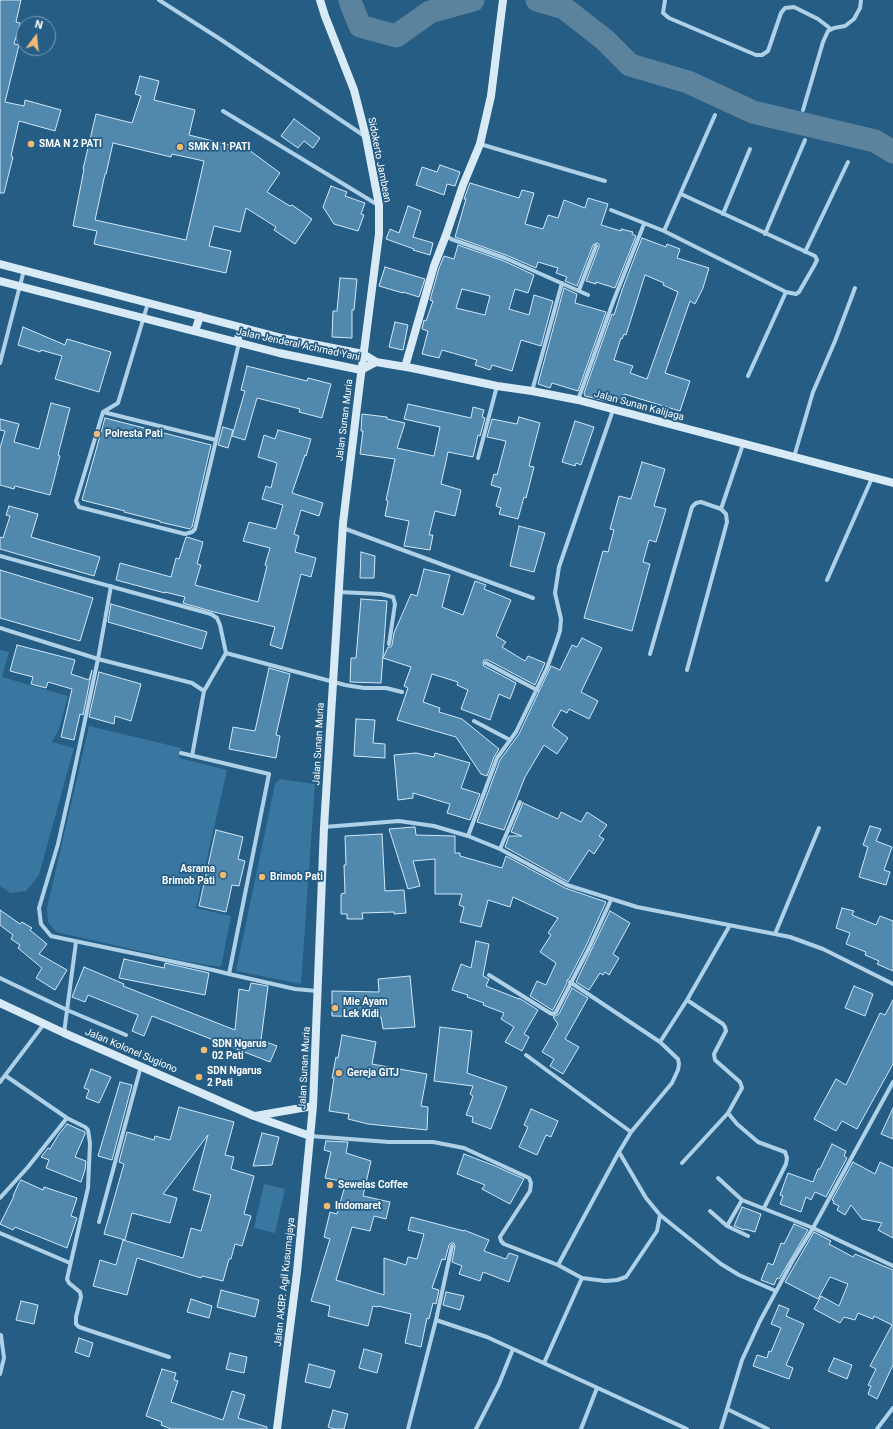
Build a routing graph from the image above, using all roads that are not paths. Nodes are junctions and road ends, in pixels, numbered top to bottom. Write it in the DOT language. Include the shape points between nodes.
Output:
graph roads {
  1 [pos="159,0"];
  2 [pos="320,0"];
  3 [pos="503,0"];
  4 [pos="665,0"];
  5 [pos="861,0"];
  6 [pos="831,29"];
  7 [pos="803,110"];
  8 [pos="223,112"];
  9 [pos="715,115"];
  10 [pos="366,137"];
  11 [pos="805,140"];
  12 [pos="480,144"];
  13 [pos="750,149"];
  14 [pos="848,162"];
  15 [pos="604,181"];
  16 [pos="681,194"];
  17 [pos="379,205"];
  18 [pos="610,210"];
  19 [pos="723,214"];
  20 [pos="644,224"];
  21 [pos="664,231"];
  22 [pos="765,234"];
  23 [pos="446,235"];
  24 [pos="596,246"];
  25 [pos="805,252"];
  26 [pos="0,264"];
  27 [pos="24,270"];
  28 [pos="0,281"];
  29 [pos="562,283"];
  30 [pos="20,286"];
  31 [pos="855,288"];
  32 [pos="579,290"];
  33 [pos="786,292"];
  34 [pos="588,295"];
  35 [pos="148,303"];
  36 [pos="200,316"];
  37 [pos="143,318"];
  38 [pos="241,327"];
  39 [pos="195,331"];
  40 [pos="282,338"];
  41 [pos="238,343"];
  42 [pos="279,353"];
  43 [pos="363,354"];
  44 [pos="376,362"];
  45 [pos="0,363"];
  46 [pos="405,367"];
  47 [pos="361,370"];
  48 [pos="748,376"];
  49 [pos="497,386"];
  50 [pos="532,391"];
  51 [pos="578,400"];
  52 [pos="613,410"];
  53 [pos="103,412"];
  54 [pos="216,440"];
  55 [pos="743,444"];
  56 [pos="793,457"];
  57 [pos="478,458"];
  58 [pos="872,478"];
  59 [pos="893,483"];
  60 [pos="721,509"];
  61 [pos="343,528"];
  62 [pos="0,556"];
  63 [pos="827,580"];
  64 [pos="111,586"];
  65 [pos="339,592"];
  66 [pos="533,598"];
  67 [pos="0,628"];
  68 [pos="389,644"];
  69 [pos="226,653"];
  70 [pos="650,654"];
  71 [pos="98,659"];
  72 [pos="486,663"];
  73 [pos="687,670"];
  74 [pos="333,681"];
  75 [pos="537,690"];
  76 [pos="204,691"];
  77 [pos="402,692"];
  78 [pos="474,721"];
  79 [pos="510,740"];
  80 [pos="181,753"];
  81 [pos="192,756"];
  82 [pos="520,802"];
  83 [pos="324,827"];
  84 [pos="819,828"];
  85 [pos="468,836"];
  86 [pos="500,849"];
  87 [pos="611,900"];
  88 [pos="730,925"];
  89 [pos="775,934"];
  90 [pos="76,942"];
  91 [pos="230,974"];
  92 [pos="489,976"];
  93 [pos="0,978"];
  94 [pos="570,982"];
  95 [pos="893,984"];
  96 [pos="318,991"];
  97 [pos="687,1000"];
  98 [pos="0,1003"];
  99 [pos="67,1010"];
  100 [pos="44,1024"];
  101 [pos="64,1033"];
  102 [pos="126,1035"];
  103 [pos="660,1042"];
  104 [pos="526,1055"];
  105 [pos="141,1066"];
  106 [pos="6,1076"];
  107 [pos="0,1082"];
  108 [pos="893,1082"];
  109 [pos="313,1106"];
  110 [pos="728,1113"];
  111 [pos="254,1116"];
  112 [pos="67,1118"];
  113 [pos="631,1132"];
  114 [pos="310,1136"];
  115 [pos="619,1152"];
  116 [pos="682,1163"];
  117 [pos="718,1178"];
  118 [pos="0,1198"];
  119 [pos="742,1200"];
  120 [pos="764,1208"];
  121 [pos="710,1211"];
  122 [pos="660,1215"];
  123 [pos="100,1222"];
  124 [pos="727,1226"];
  125 [pos="813,1228"];
  126 [pos="0,1233"];
  127 [pos="748,1236"];
  128 [pos="452,1246"];
  129 [pos="70,1263"];
  130 [pos="558,1265"];
  131 [pos="893,1266"];
  132 [pos="582,1278"];
  133 [pos="776,1292"];
  134 [pos="436,1320"];
  135 [pos="1,1335"];
  136 [pos="513,1349"];
  137 [pos="169,1357"];
  138 [pos="544,1363"];
  139 [pos="0,1374"];
  140 [pos="597,1388"];
  141 [pos="893,1408"];
  142 [pos="727,1409"];
  143 [pos="277,1429"];
  144 [pos="408,1429"];
  145 [pos="476,1429"];
  146 [pos="581,1429"];
  147 [pos="687,1429"];
  148 [pos="721,1429"];
  149 [pos="768,1429"];
  150 [pos="877,1429"];
  1 -- 10 [label="street"];
  2 -- 10 [label="main road, Sidokerto Jambean" via="354,90"];
  3 -- 12 [label="main road" via="491,96"];
  4 -- 6 [label="street" via="663,13 669,18 756,55 768,51 785,8 794,7"];
  5 -- 6 [label="street" via="854,19 846,26"];
  6 -- 7 [label="street" via="823,42"];
  8 -- 17 [label="street"];
  9 -- 16 [label="street"];
  10 -- 17 [label="main road, Sidokerto Jambean"];
  11 -- 22 [label="street"];
  12 -- 15 [label="street"];
  12 -- 23 [label="main road"];
  13 -- 19 [label="street"];
  14 -- 25 [label="street"];
  16 -- 19 [label="street"];
  16 -- 21 [label="street"];
  17 -- 43 [label="main road, Sidokerto Jambean" via="379,234"];
  18 -- 20 [label="street"];
  19 -- 22 [label="street"];
  20 -- 21 [label="street"];
  20 -- 51 [label="street"];
  21 -- 33 [label="street"];
  22 -- 25 [label="street"];
  23 -- 29 [label="street"];
  23 -- 46 [label="main road" via="434,266"];
  24 -- 32 [label="street"];
  25 -- 33 [label="street" via="816,256 817,260 799,292"];
  26 -- 27 [label="main road, Jalan Jenderal Achmad Yani"];
  27 -- 30 [label="street"];
  27 -- 35 [label="main road, Jalan Jenderal Achmad Yani"];
  28 -- 30 [label="main road, Jalan Jenderal Achmad Yani"];
  29 -- 32 [label="street"];
  29 -- 50 [label="street"];
  30 -- 37 [label="main road, Jalan Jenderal Achmad Yani"];
  30 -- 45 [label="street"];
  31 -- 56 [label="street" via="813,392"];
  32 -- 34 [label="street"];
  33 -- 48 [label="street"];
  35 -- 36 [label="main road, Jalan Jenderal Achmad Yani"];
  35 -- 37 [label="street"];
  36 -- 38 [label="main road, Jalan Jenderal Achmad Yani"];
  36 -- 39 [label="main road"];
  37 -- 39 [label="main road, Jalan Jenderal Achmad Yani"];
  37 -- 53 [label="street" via="118,403"];
  38 -- 40 [label="main road, Jalan Jenderal Achmad Yani"];
  38 -- 41 [label="main road"];
  39 -- 41 [label="main road, Jalan Jenderal Achmad Yani"];
  40 -- 42 [label="main road"];
  40 -- 43 [label="main road, Jalan Jenderal Achmad Yani"];
  41 -- 42 [label="main road, Jalan Jenderal Achmad Yani"];
  41 -- 54 [label="street"];
  42 -- 47 [label="main road, Jalan Jenderal Achmad Yani"];
  43 -- 44 [label="main road, Jalan Jenderal Achmad Yani"];
  43 -- 47 [label="main road, Jalan Sunan Muria"];
  44 -- 46 [label="main road, Jalan Sunan Kalijaga"];
  44 -- 47 [label="main road, Jalan Jenderal Achmad Yani"];
  46 -- 49 [label="main road, Jalan Sunan Kalijaga"];
  47 -- 61 [label="main road, Jalan Sunan Muria"];
  49 -- 50 [label="main road, Jalan Sunan Kalijaga"];
  49 -- 57 [label="street"];
  50 -- 51 [label="main road, Jalan Sunan Kalijaga"];
  51 -- 52 [label="main road, Jalan Sunan Kalijaga"];
  52 -- 55 [label="main road, Jalan Sunan Kalijaga"];
  52 -- 75 [label="street" via="559,567 555,593 561,619 560,631"];
  53 -- 54 [label="street"];
  53 -- 54 [label="street" via="76,501 79,507 185,534 195,529"];
  55 -- 56 [label="main road, Jalan Sunan Kalijaga"];
  55 -- 60 [label="street"];
  56 -- 58 [label="main road, Jalan Sunan Kalijaga"];
  58 -- 59 [label="main road, Jalan Sunan Kalijaga"];
  58 -- 63 [label="street"];
  60 -- 70 [label="street" via="701,502 692,507"];
  60 -- 73 [label="street" via="726,514 727,522"];
  61 -- 65 [label="main road, Jalan Sunan Muria"];
  61 -- 66 [label="street"];
  62 -- 64 [label="street"];
  64 -- 69 [label="street" via="211,614 217,618 220,625"];
  64 -- 71 [label="street"];
  65 -- 68 [label="street" via="393,597 395,604"];
  65 -- 74 [label="main road, Jalan Sunan Muria"];
  67 -- 71 [label="street"];
  69 -- 74 [label="street"];
  69 -- 76 [label="street"];
  71 -- 76 [label="street" via="192,682"];
  71 -- 90 [label="street" via="58,844 39,908 41,924 51,936"];
  72 -- 75 [label="street"];
  74 -- 77 [label="street"];
  74 -- 83 [label="main road, Jalan Sunan Muria"];
  75 -- 79 [label="street"];
  76 -- 81 [label="street"];
  78 -- 79 [label="street"];
  79 -- 85 [label="street" via="497,758"];
  80 -- 81 [label="street"];
  81 -- 91 [label="street" via="269,774"];
  82 -- 86 [label="street"];
  83 -- 85 [label="street" via="399,821 434,826"];
  83 -- 96 [label="main road, Jalan Sunan Muria"];
  84 -- 89 [label="street"];
  85 -- 86 [label="street"];
  86 -- 87 [label="street" via="567,885"];
  87 -- 88 [label="street"];
  87 -- 94 [label="street"];
  88 -- 89 [label="street"];
  88 -- 97 [label="street"];
  89 -- 95 [label="street" via="823,949"];
  90 -- 91 [label="street"];
  90 -- 99 [label="street"];
  91 -- 96 [label="street" via="294,989"];
  92 -- 94 [label="street" via="553,1014"];
  93 -- 99 [label="street"];
  94 -- 103 [label="street"];
  96 -- 109 [label="main road, Jalan Sunan Muria"];
  97 -- 103 [label="street"];
  97 -- 110 [label="street" via="725,1027 726,1031 714,1054 715,1060 740,1082 742,1088"];
  98 -- 100 [label="main road, Jalan Kolonel Sugiono"];
  99 -- 101 [label="street"];
  99 -- 102 [label="street"];
  100 -- 101 [label="main road, Jalan Kolonel Sugiono"];
  100 -- 106 [label="street"];
  101 -- 105 [label="main road, Jalan Kolonel Sugiono"];
  103 -- 113 [label="street" via="678,1059 678,1070 672,1083"];
  104 -- 113 [label="street"];
  105 -- 111 [label="main road, Jalan Kolonel Sugiono"];
  105 -- 123 [label="street"];
  106 -- 107 [label="street"];
  106 -- 112 [label="street"];
  108 -- 125 [label="street"];
  109 -- 111 [label="main road"];
  109 -- 114 [label="main road, Jalan Sunan Muria"];
  110 -- 116 [label="street"];
  110 -- 120 [label="street" via="758,1142 785,1152 786,1164"];
  111 -- 114 [label="main road, Jalan Kolonel Sugiono"];
  112 -- 118 [label="street" via="28,1168"];
  112 -- 129 [label="street" via="88,1130 90,1143 88,1188"];
  113 -- 115 [label="street"];
  114 -- 130 [label="street" via="389,1142 433,1142 464,1148 529,1178 530,1191 500,1237 501,1241"];
  114 -- 143 [label="main road, Jalan AKBP. Agil Kusumajaya" via="297,1272"];
  115 -- 122 [label="street" via="646,1198"];
  115 -- 130 [label="street"];
  117 -- 119 [label="street"];
  119 -- 120 [label="street"];
  119 -- 124 [label="street"];
  120 -- 125 [label="street"];
  121 -- 124 [label="street"];
  122 -- 132 [label="street" via="657,1231 626,1277 605,1281"];
  122 -- 133 [label="street" via="721,1264"];
  124 -- 127 [label="street"];
  125 -- 131 [label="street"];
  125 -- 133 [label="street" via="792,1260"];
  126 -- 129 [label="street"];
  128 -- 134 [label="street"];
  129 -- 137 [label="street" via="67,1279 80,1292 81,1297 76,1317 76,1324 79,1327"];
  130 -- 132 [label="street"];
  132 -- 138 [label="street"];
  133 -- 142 [label="street" via="742,1360"];
  134 -- 136 [label="street" via="487,1337"];
  134 -- 144 [label="street"];
  135 -- 139 [label="street" via="4,1358"];
  136 -- 138 [label="street"];
  136 -- 145 [label="street"];
  138 -- 140 [label="street"];
  140 -- 146 [label="street"];
  140 -- 147 [label="street"];
  141 -- 150 [label="street"];
  142 -- 148 [label="street"];
  142 -- 149 [label="street"];
}
